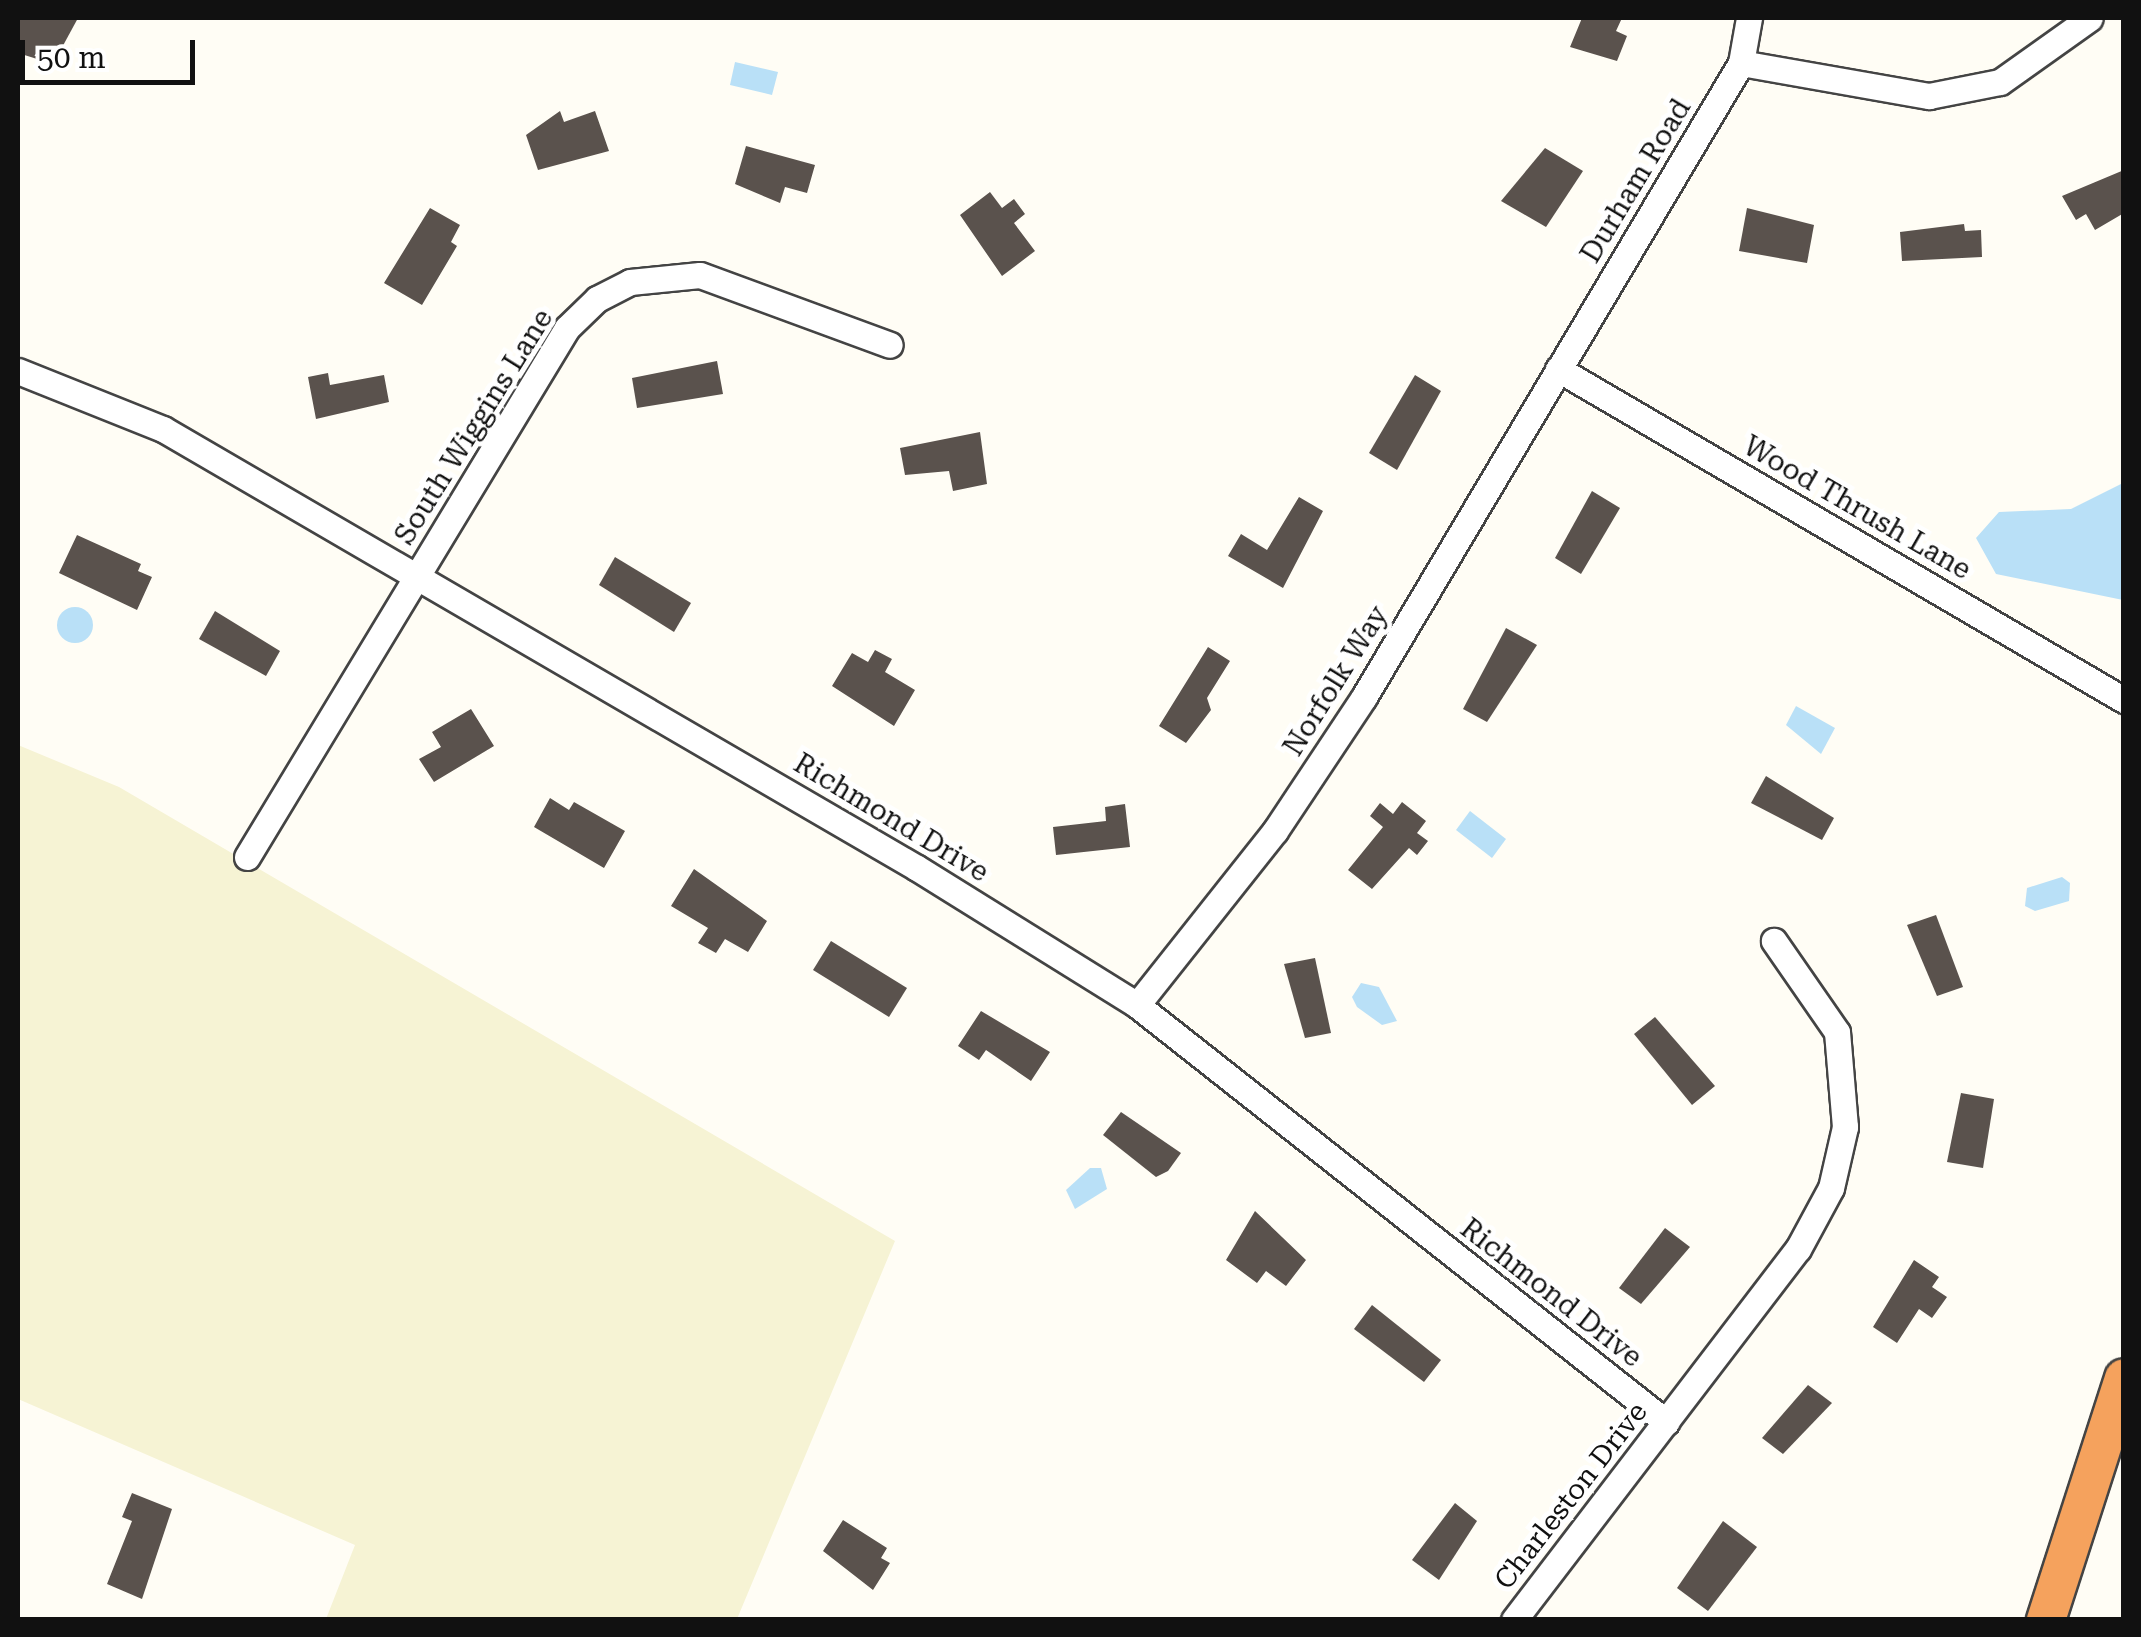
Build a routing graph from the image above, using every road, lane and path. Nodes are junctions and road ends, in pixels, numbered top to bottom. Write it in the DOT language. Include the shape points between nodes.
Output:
graph roads {
  1 [pos="1749,18"];
  2 [pos="2090,18"];
  3 [pos="1741,63"];
  4 [pos="890,345"];
  5 [pos="1558,369"];
  6 [pos="18,372"];
  7 [pos="418,573"];
  8 [pos="2124,700"];
  9 [pos="247,857"];
  10 [pos="1774,941"];
  11 [pos="1137,1005"];
  12 [pos="2124,1378"];
  13 [pos="1666,1422"];
  14 [pos="1514,1620"];
  15 [pos="2046,1620"];
  1 -- 3 [label="street, Durham Road"];
  2 -- 3 [label="street" via="2000,82 1930,96"];
  3 -- 5 [label="street, Durham Road"];
  4 -- 7 [label="street, South Wiggins Lane" via="700,275 630,282 597,299 566,328"];
  5 -- 8 [label="street, Wood Thrush Lane"];
  5 -- 11 [label="street, Norfolk Way" via="1276,831"];
  6 -- 7 [label="street, Richmond Drive" via="164,429"];
  7 -- 9 [label="street, South Wiggins Lane"];
  7 -- 11 [label="street, Richmond Drive"];
  10 -- 13 [label="street, Charleston Drive" via="1837,1032 1844,1127 1831,1188 1798,1249"];
  11 -- 13 [label="street, Richmond Drive"];
  12 -- 15 [label="highway"];
  13 -- 14 [label="street, Charleston Drive"];
}
